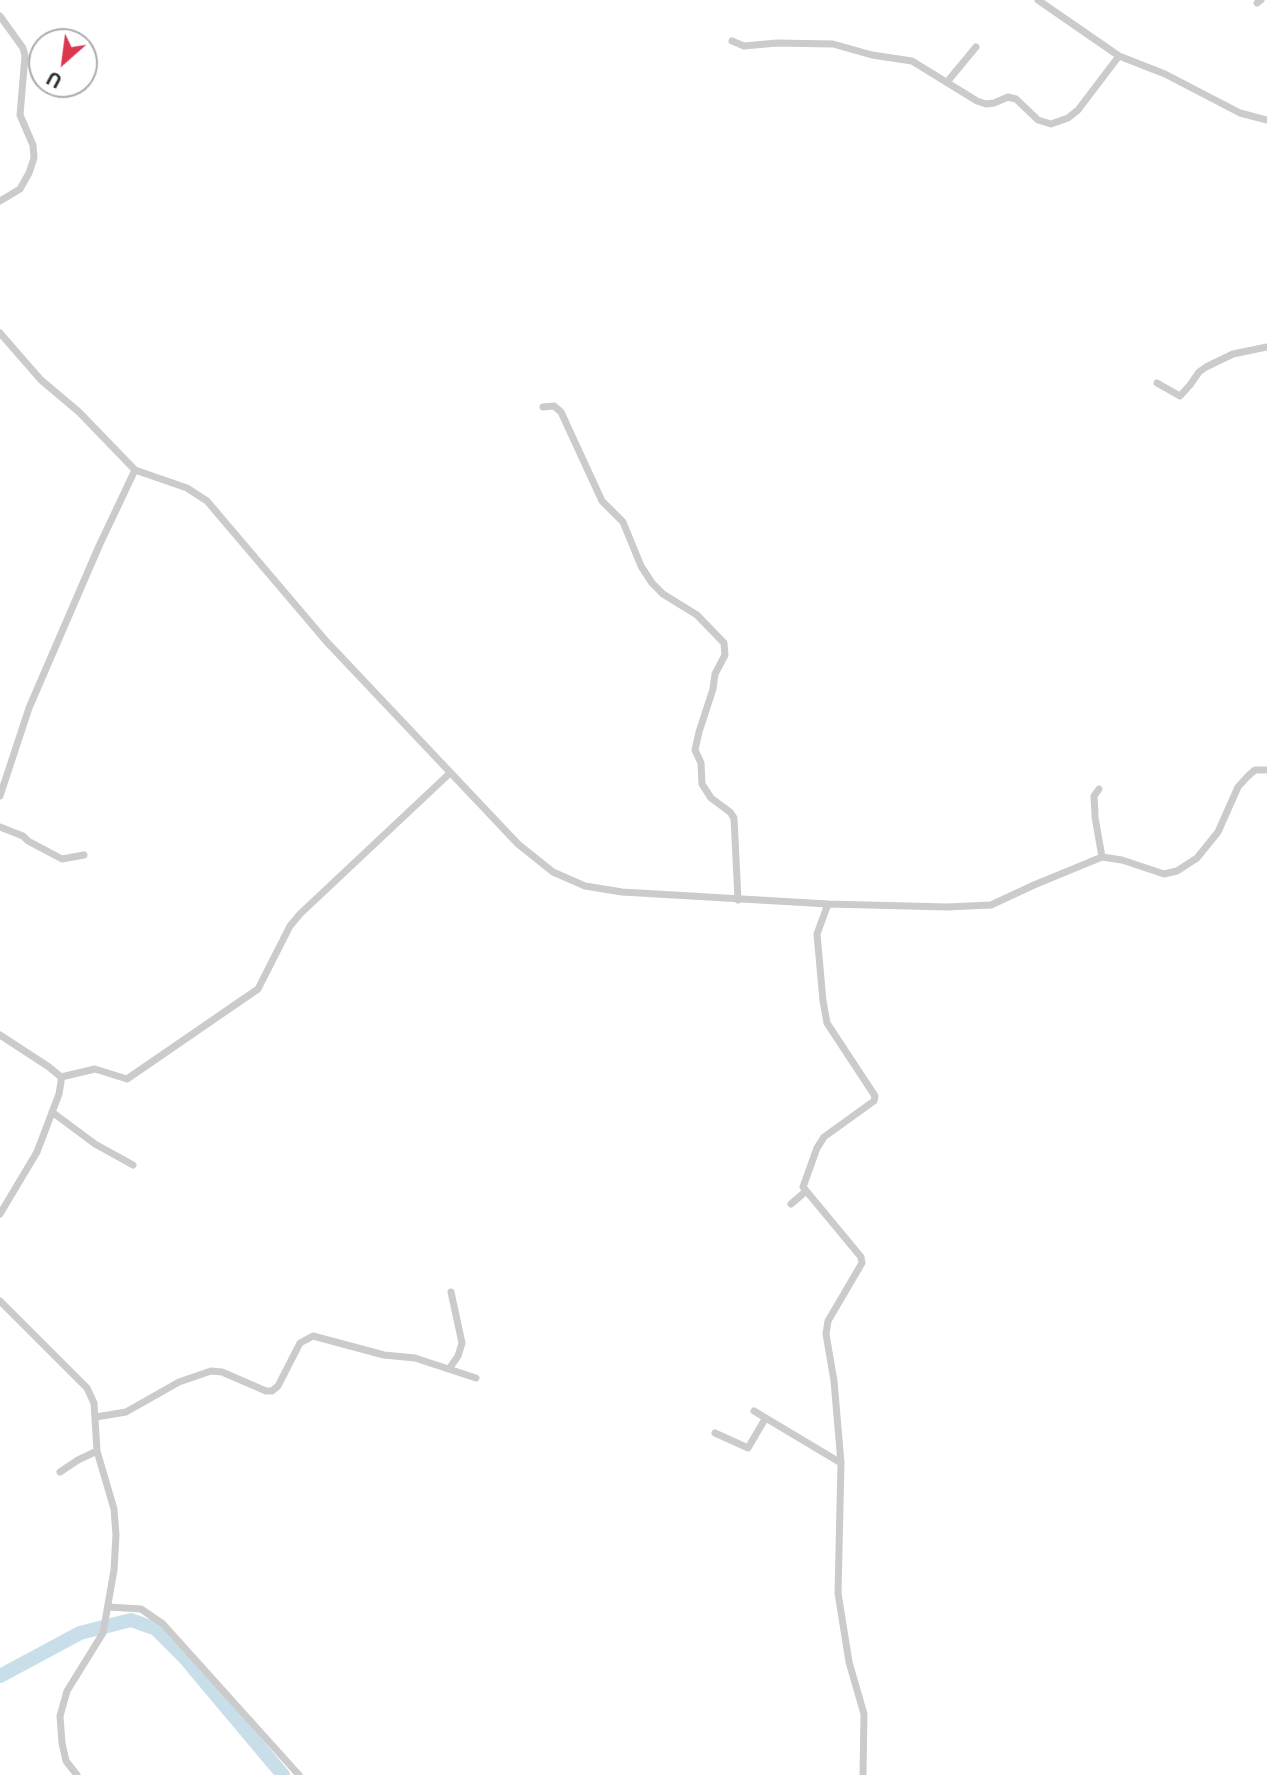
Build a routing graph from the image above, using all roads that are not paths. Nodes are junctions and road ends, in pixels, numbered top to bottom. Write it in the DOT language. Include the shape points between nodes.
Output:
graph roads {
  1 [pos="1038,0"];
  2 [pos="0,16"];
  3 [pos="732,41"];
  4 [pos="976,47"];
  5 [pos="1119,56"];
  6 [pos="949,78"];
  7 [pos="1267,120"];
  8 [pos="0,201"];
  9 [pos="0,333"];
  10 [pos="1267,347"];
  11 [pos="1157,383"];
  12 [pos="543,407"];
  13 [pos="135,470"];
  14 [pos="1267,770"];
  15 [pos="450,773"];
  16 [pos="1099,789"];
  17 [pos="0,796"];
  18 [pos="0,828"];
  19 [pos="84,855"];
  20 [pos="1102,857"];
  21 [pos="738,900"];
  22 [pos="828,904"];
  23 [pos="0,1035"];
  24 [pos="61,1077"];
  25 [pos="52,1112"];
  26 [pos="133,1165"];
  27 [pos="805,1192"];
  28 [pos="791,1204"];
  29 [pos="0,1214"];
  30 [pos="451,1292"];
  31 [pos="0,1301"];
  32 [pos="449,1369"];
  33 [pos="476,1378"];
  34 [pos="754,1411"];
  35 [pos="96,1417"];
  36 [pos="765,1419"];
  37 [pos="715,1433"];
  38 [pos="97,1451"];
  39 [pos="841,1463"];
  40 [pos="60,1472"];
  41 [pos="109,1610"];
  42 [pos="77,1775"];
  43 [pos="299,1775"];
  44 [pos="863,1775"];
  1 -- 5 [label="street"];
  2 -- 8 [label="street" via="23,48 20,114 34,158 20,189"];
  3 -- 6 [label="street" via="744,46 833,44 912,61"];
  4 -- 6 [label="street"];
  5 -- 6 [label="street" via="1078,110 1051,124 1038,120 1016,99 977,101"];
  5 -- 7 [label="street" via="1240,113"];
  9 -- 13 [label="street" via="41,380"];
  10 -- 11 [label="street" via="1214,363 1199,372 1180,396"];
  12 -- 21 [label="street" via="554,406 562,412 602,501 623,523 652,583 697,615 724,643 725,655 715,674 695,750 702,784 734,818"];
  13 -- 15 [label="street" via="187,488 207,501 326,641"];
  13 -- 17 [label="street" via="29,708"];
  14 -- 20 [label="street" via="1255,770 1243,781 1218,832 1182,869 1164,874"];
  15 -- 21 [label="street" via="518,844 552,872 585,886 622,892"];
  15 -- 24 [label="street" via="300,914 258,989 127,1079 96,1069"];
  16 -- 20 [label="street" via="1094,796"];
  18 -- 19 [label="street" via="62,859"];
  20 -- 22 [label="street" via="991,905"];
  21 -- 22 [label="street"];
  22 -- 27 [label="street" via="817,934 827,1023 875,1096 824,1137 803,1181"];
  23 -- 24 [label="street"];
  24 -- 25 [label="street"];
  25 -- 26 [label="street"];
  25 -- 29 [label="street" via="37,1152"];
  27 -- 28 [label="street"];
  27 -- 39 [label="street" via="862,1263 826,1328"];
  30 -- 32 [label="street" via="462,1343"];
  31 -- 35 [label="street" via="87,1388"];
  32 -- 33 [label="street"];
  32 -- 35 [label="street" via="313,1336 300,1343 272,1391 211,1371 179,1382 126,1412"];
  34 -- 36 [label="street"];
  35 -- 38 [label="street"];
  36 -- 37 [label="street" via="748,1448"];
  36 -- 39 [label="street"];
  38 -- 40 [label="street"];
  38 -- 41 [label="street" via="114,1509 116,1535"];
  39 -- 44 [label="street" via="838,1593 863,1714"];
  41 -- 42 [label="street" via="103,1633 68,1690 60,1716 66,1761"];
  41 -- 43 [label="street" via="141,1609 163,1624"];
}
